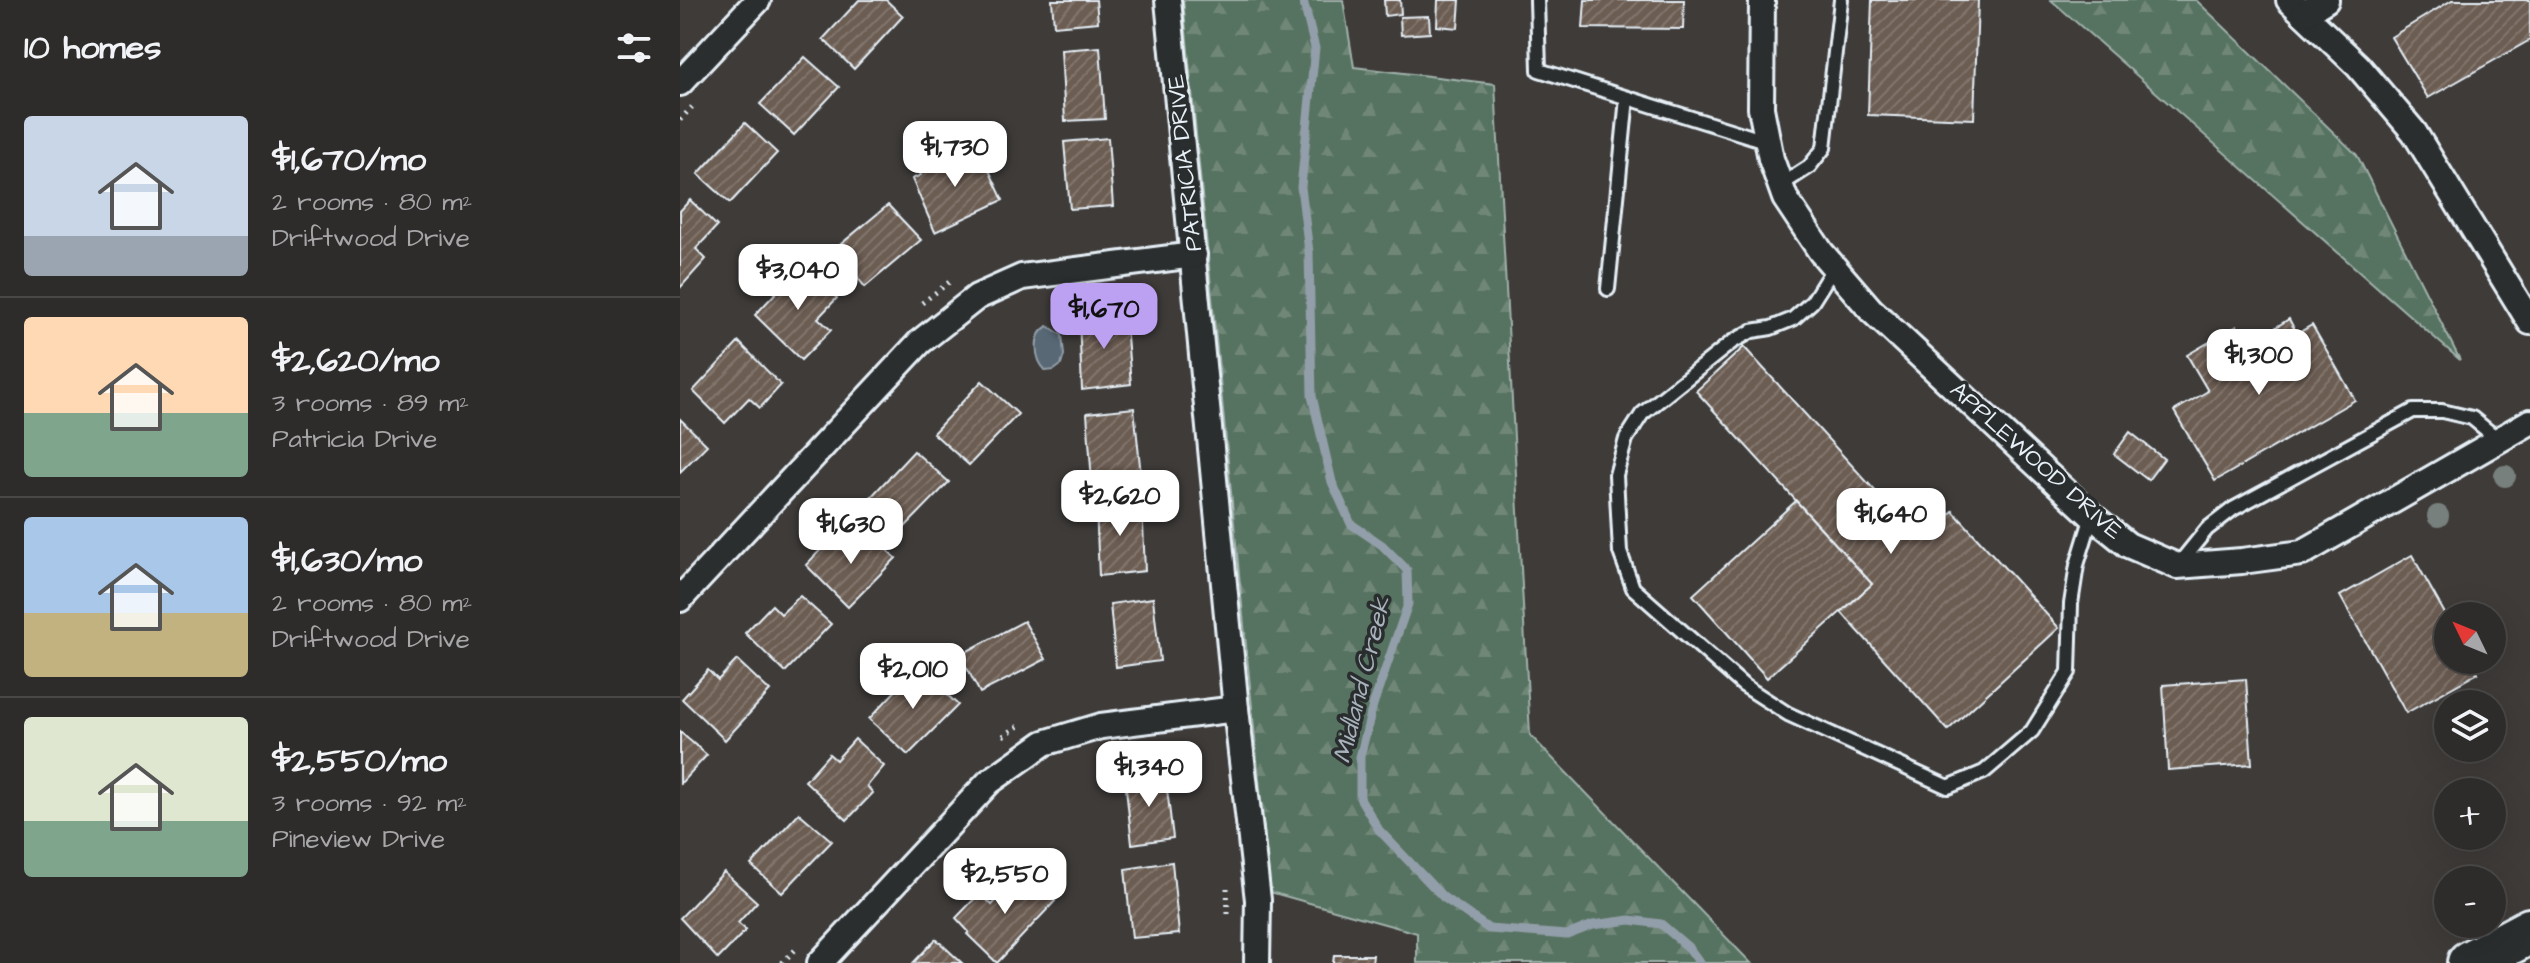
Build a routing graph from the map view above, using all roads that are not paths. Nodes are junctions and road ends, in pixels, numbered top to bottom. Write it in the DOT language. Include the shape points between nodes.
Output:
graph roads {
  1 [pos="758,0"];
  2 [pos="1168,0"];
  3 [pos="1537,0"];
  4 [pos="1762,0"];
  5 [pos="1841,0"];
  6 [pos="2326,0"];
  7 [pos="2296,7"];
  8 [pos="680,83"];
  9 [pos="1627,98"];
  10 [pos="1768,142"];
  11 [pos="1781,185"];
  12 [pos="1194,255"];
  13 [pos="1834,267"];
  14 [pos="1608,289"];
  15 [pos="2530,322"];
  16 [pos="2530,422"];
  17 [pos="2500,441"];
  18 [pos="2092,516"];
  19 [pos="2177,566"];
  20 [pos="680,599"];
  21 [pos="1236,709"];
  22 [pos="2530,931"];
  23 [pos="820,963"];
  24 [pos="1257,963"];
  25 [pos="2470,963"];
  1 -- 8 [label="street"];
  2 -- 12 [label="street, PATRICIA DRIVE"];
  3 -- 9 [label="lane" via="1539,70"];
  4 -- 10 [label="street, APPLEWOOD DRIVE" via="1761,108"];
  5 -- 11 [label="lane" via="1824,148 1809,167"];
  6 -- 7 [label="street"];
  7 -- 15 [label="street" via="2358,66 2414,132"];
  9 -- 10 [label="lane"];
  9 -- 14 [label="lane"];
  10 -- 11 [label="street, APPLEWOOD DRIVE"];
  11 -- 13 [label="street, APPLEWOOD DRIVE"];
  12 -- 20 [label="street" via="1022,277 977,297 920,342"];
  12 -- 21 [label="street, PATRICIA DRIVE"];
  13 -- 18 [label="street, APPLEWOOD DRIVE" via="1871,310"];
  13 -- 18 [label="lane" via="1812,302 1793,319 1732,342 1642,414 1626,439 1616,475 1620,552 1633,588 1743,685 1788,714 1948,787 1984,772 2032,731 2069,672 2071,604"];
  16 -- 17 [label="street, APPLEWOOD DRIVE"];
  17 -- 19 [label="street, APPLEWOOD DRIVE" via="2302,553"];
  17 -- 19 [label="lane" via="2472,418 2413,411 2233,509 2207,529"];
  18 -- 19 [label="street, APPLEWOOD DRIVE" via="2128,545"];
  21 -- 23 [label="street" via="1101,726 1044,743 989,782"];
  21 -- 24 [label="street, PATRICIA DRIVE" via="1258,900"];
  22 -- 25 [label="highway"];
}
